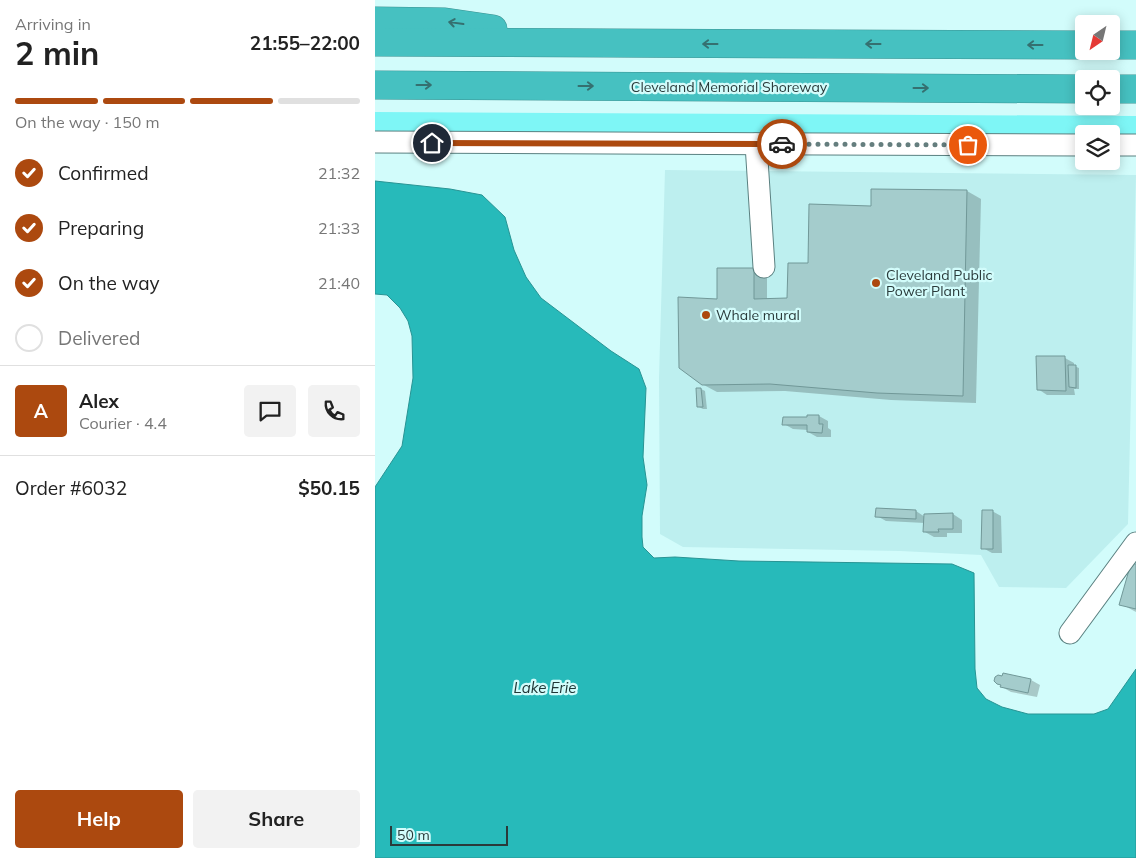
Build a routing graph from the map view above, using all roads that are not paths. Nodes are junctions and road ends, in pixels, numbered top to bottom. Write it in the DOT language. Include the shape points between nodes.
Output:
graph roads {
  1 [pos="375,21"];
  2 [pos="375,42"];
  3 [pos="591,43"];
  4 [pos="1075,45"];
  5 [pos="1120,45"];
  6 [pos="1136,46"];
  7 [pos="375,85"];
  8 [pos="1075,88"];
  9 [pos="1120,89"];
  10 [pos="1136,89"];
  11 [pos="375,142"];
  12 [pos="757,144"];
  13 [pos="1075,145"];
  14 [pos="1120,145"];
  15 [pos="1136,146"];
  16 [pos="764,267"];
  17 [pos="1136,543"];
  18 [pos="1070,633"];
  3 -- 1 [label="highway, one-way" via="445,22"];
  2 -- 3 [label="highway"];
  4 -- 3 [label="highway, one-way"];
  5 -- 6 [label="highway"];
  7 -- 8 [label="highway, Cleveland Memorial Shoreway, one-way"];
  9 -- 10 [label="highway"];
  11 -- 12 [label="street"];
  12 -- 13 [label="street"];
  12 -- 16 [label="street"];
  14 -- 15 [label="street"];
  17 -- 18 [label="street"];
}
